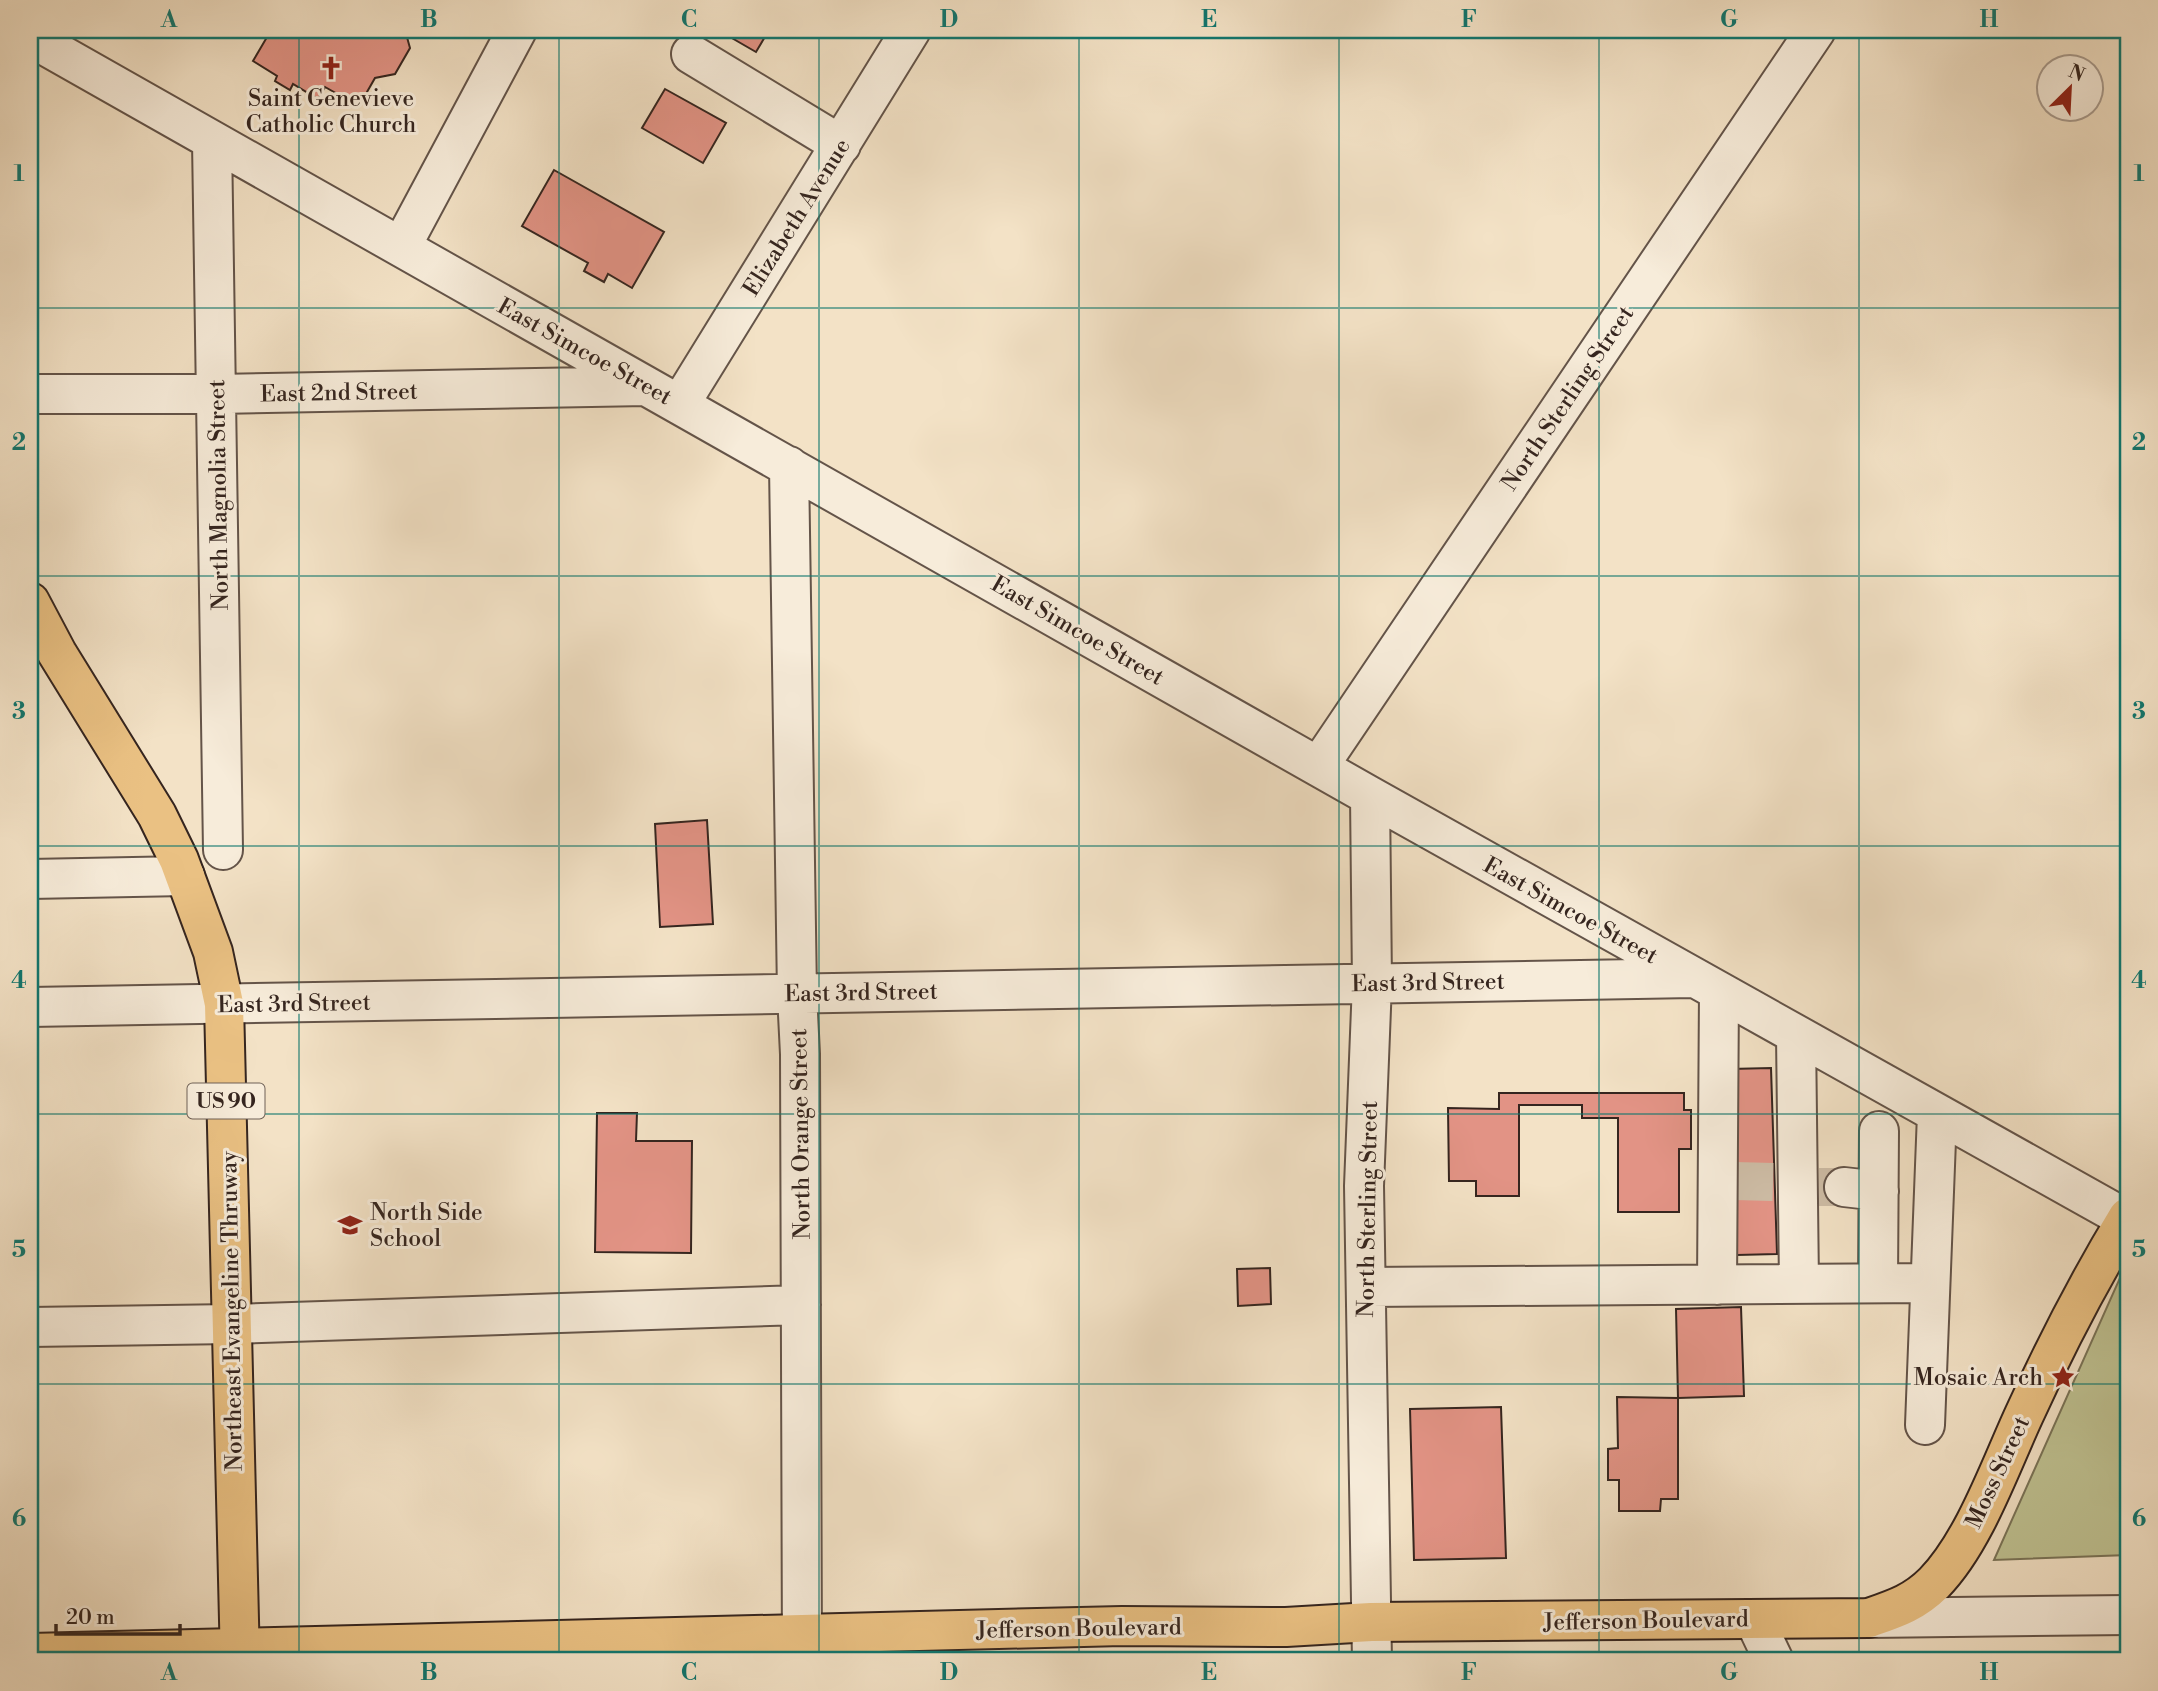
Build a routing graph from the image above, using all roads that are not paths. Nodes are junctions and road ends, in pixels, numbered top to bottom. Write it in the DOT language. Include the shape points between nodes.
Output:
graph roads {
  1 [pos="517,30"];
  2 [pos="911,30"];
  3 [pos="1816,30"];
  4 [pos="30,37"];
  5 [pos="691,54"];
  6 [pos="212,141"];
  7 [pos="841,145"];
  8 [pos="401,247"];
  9 [pos="648,386"];
  10 [pos="30,394"];
  11 [pos="217,394"];
  12 [pos="680,404"];
  13 [pos="789,466"];
  14 [pos="34,619"];
  15 [pos="1319,766"];
  16 [pos="1370,796"];
  17 [pos="223,850"];
  18 [pos="185,876"];
  19 [pos="30,879"];
  20 [pos="1373,984"];
  21 [pos="1706,985"];
  22 [pos="797,994"];
  23 [pos="224,1004"];
  24 [pos="30,1007"];
  25 [pos="1796,1035"];
  26 [pos="1937,1114"];
  27 [pos="1880,1131"];
  28 [pos="1823,1186"];
  29 [pos="2128,1219"];
  30 [pos="1878,1283"];
  31 [pos="1930,1283"];
  32 [pos="1717,1284"];
  33 [pos="1798,1284"];
  34 [pos="1366,1287"];
  35 [pos="801,1305"];
  36 [pos="232,1324"];
  37 [pos="30,1327"];
  38 [pos="1925,1426"];
  39 [pos="2128,1615"];
  40 [pos="1869,1618"];
  41 [pos="1754,1619"];
  42 [pos="1371,1622"];
  43 [pos="802,1647"];
  44 [pos="30,1653"];
  45 [pos="240,1654"];
  46 [pos="102,1656"];
  47 [pos="1372,1661"];
  48 [pos="1774,1661"];
  1 -- 8 [label="street"];
  2 -- 7 [label="street, Elizabeth Avenue"];
  3 -- 15 [label="street, North Sterling Street"];
  4 -- 6 [label="street, East Simcoe Street"];
  5 -- 7 [label="street"];
  6 -- 8 [label="street, East Simcoe Street"];
  6 -- 11 [label="street, North Magnolia Street"];
  7 -- 12 [label="street, Elizabeth Avenue"];
  8 -- 9 [label="street, East Simcoe Street"];
  9 -- 11 [label="street, East 2nd Street"];
  9 -- 12 [label="street, East Simcoe Street"];
  10 -- 11 [label="street, East 2nd Street"];
  11 -- 17 [label="street, North Magnolia Street"];
  12 -- 13 [label="street, East Simcoe Street"];
  13 -- 15 [label="street, East Simcoe Street"];
  13 -- 22 [label="street, North Orange Street"];
  14 -- 18 [label="main road, Northeast Evangeline Thruway / US 90" via="157,815"];
  15 -- 16 [label="street, East Simcoe Street"];
  16 -- 20 [label="street, North Sterling Street"];
  16 -- 21 [label="street, East Simcoe Street"];
  18 -- 19 [label="street"];
  18 -- 23 [label="main road, Northeast Evangeline Thruway / US 90" via="213,952"];
  20 -- 21 [label="street, East 3rd Street"];
  20 -- 22 [label="street, East 3rd Street"];
  20 -- 34 [label="street, North Sterling Street" via="1364,1186"];
  21 -- 25 [label="street, East Simcoe Street"];
  21 -- 32 [label="street" via="1726,1181"];
  22 -- 23 [label="street, East 3rd Street"];
  22 -- 35 [label="street, North Orange Street"];
  23 -- 24 [label="street, East 3rd Street"];
  23 -- 36 [label="main road, Northeast Evangeline Thruway / US 90"];
  25 -- 26 [label="street, East Simcoe Street"];
  25 -- 28 [label="street"];
  26 -- 29 [label="street, East Simcoe Street"];
  26 -- 31 [label="street"];
  27 -- 28 [label="street"];
  28 -- 30 [label="street"];
  28 -- 33 [label="street"];
  29 -- 40 [label="main road, Moss Street" via="2084,1292 1952,1562 1910,1604"];
  30 -- 31 [label="street"];
  30 -- 33 [label="street"];
  31 -- 38 [label="street"];
  32 -- 33 [label="street"];
  32 -- 34 [label="street"];
  34 -- 42 [label="street, North Sterling Street"];
  35 -- 36 [label="street"];
  35 -- 43 [label="street, North Orange Street"];
  36 -- 37 [label="street"];
  36 -- 45 [label="main road, Northeast Evangeline Thruway / US 90"];
  39 -- 40 [label="street, Jefferson Boulevard"];
  40 -- 41 [label="main road, Jefferson Boulevard"];
  41 -- 42 [label="main road, Jefferson Boulevard"];
  41 -- 48 [label="street"];
  42 -- 43 [label="main road, Jefferson Boulevard" via="1122,1626"];
  42 -- 47 [label="street, North Sterling Street"];
  43 -- 45 [label="main road, Jefferson Boulevard"];
  44 -- 46 [label="main road, Jefferson Boulevard"];
  45 -- 46 [label="main road, Jefferson Boulevard"];
}
